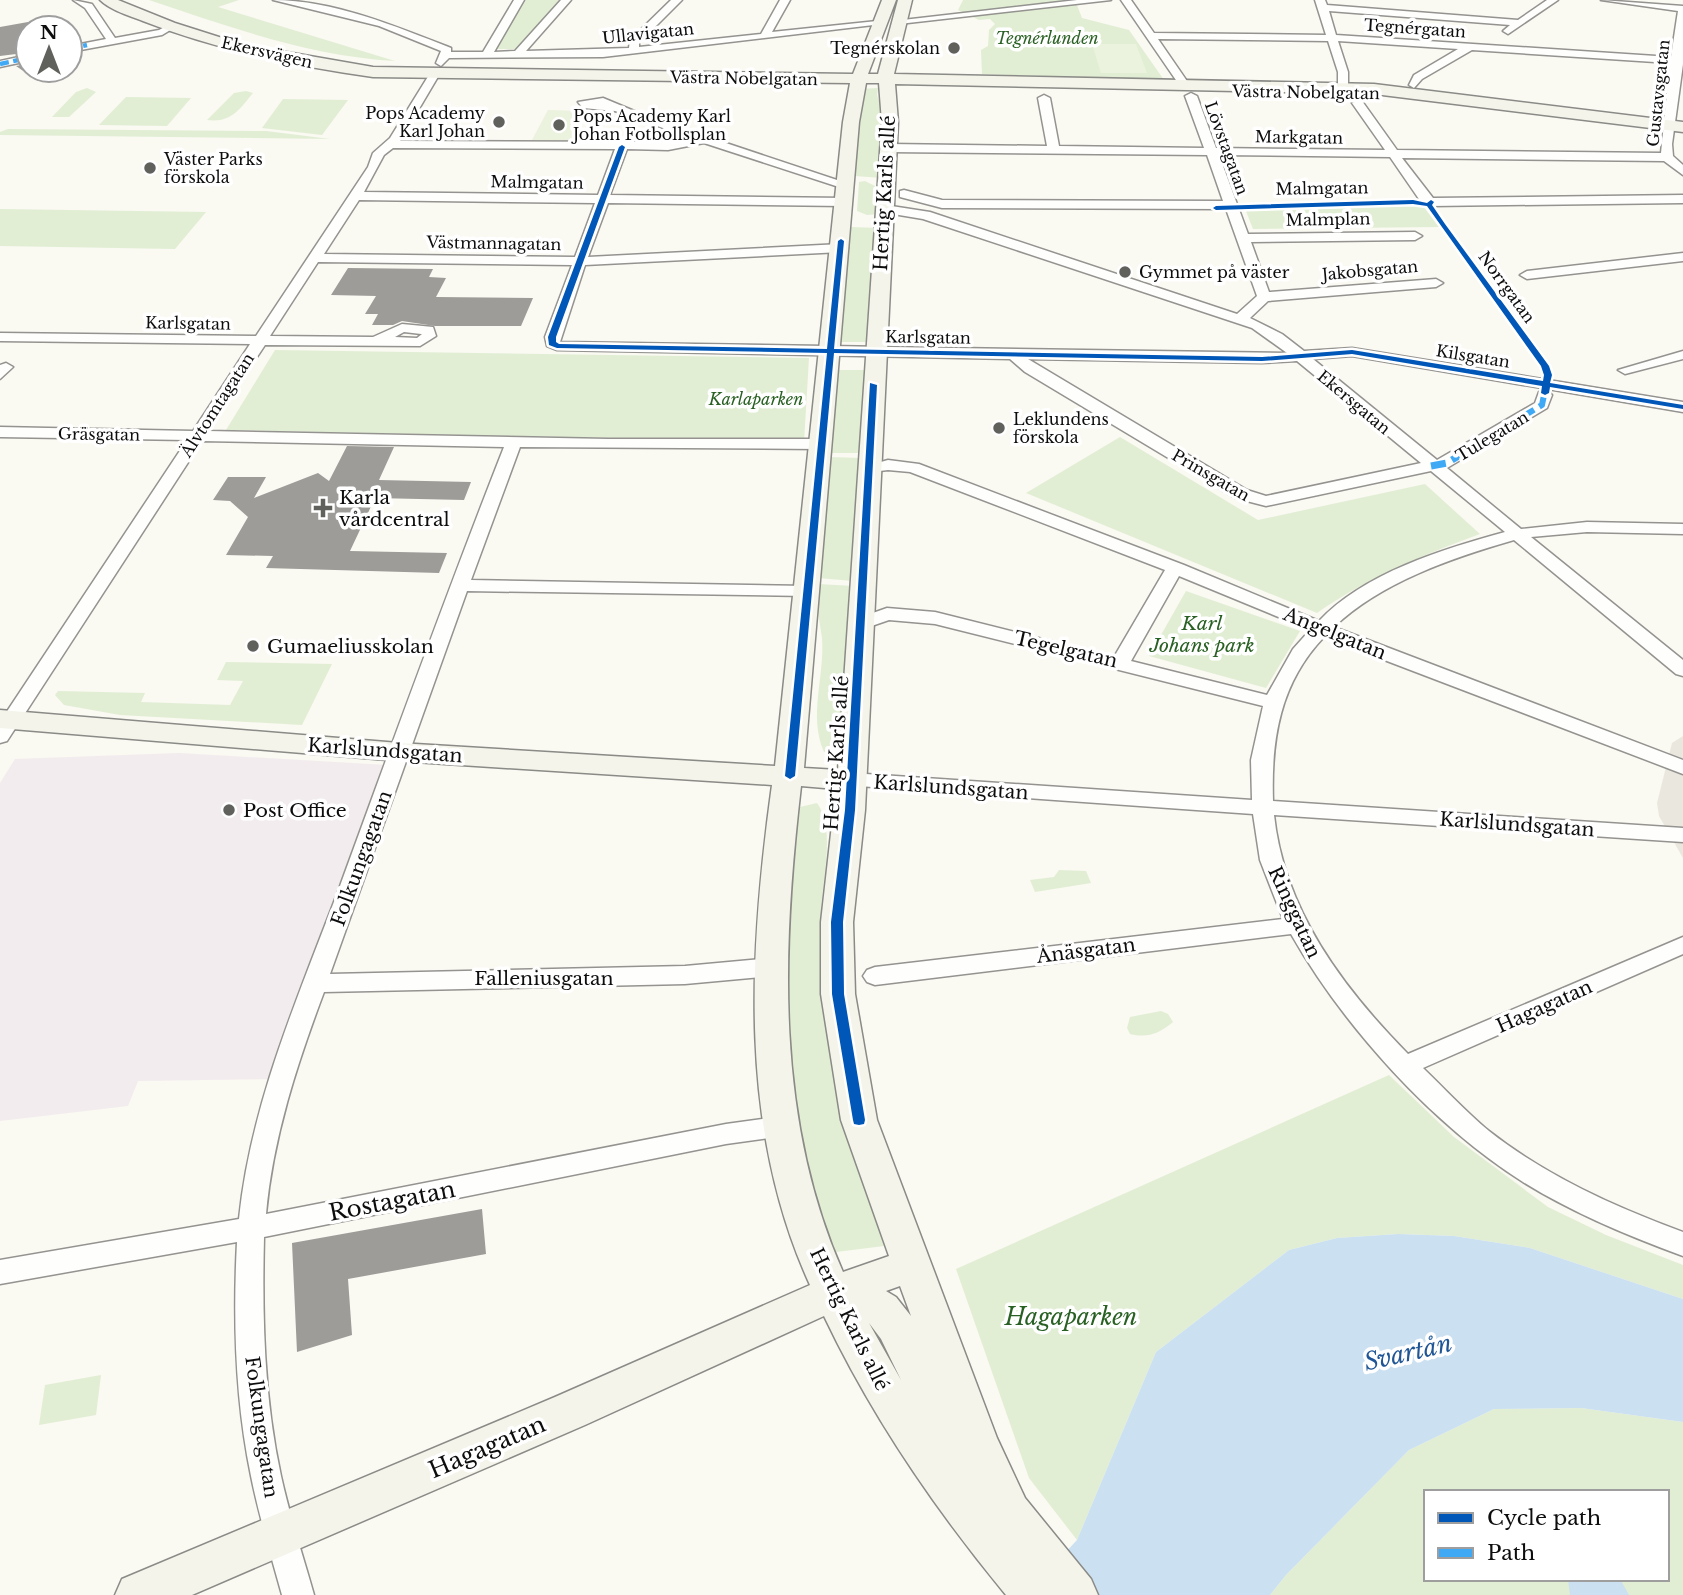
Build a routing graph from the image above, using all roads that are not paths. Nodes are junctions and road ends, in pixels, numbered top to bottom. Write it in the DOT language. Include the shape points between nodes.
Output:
graph roads {
  1 [pos="114,0"];
  2 [pos="278,0"];
  3 [pos="519,0"];
  4 [pos="566,0"];
  5 [pos="677,0"];
  6 [pos="785,0"];
  7 [pos="890,0"];
  8 [pos="905,0"];
  9 [pos="1106,0"];
  10 [pos="1126,0"];
  11 [pos="1553,0"];
  12 [pos="1606,0"];
  13 [pos="82,2"];
  14 [pos="1321,4"];
  15 [pos="1683,10"];
  16 [pos="899,21"];
  17 [pos="1520,23"];
  18 [pos="179,25"];
  19 [pos="875,28"];
  20 [pos="766,36"];
  21 [pos="1152,37"];
  22 [pos="1333,38"];
  23 [pos="112,41"];
  24 [pos="84,46"];
  25 [pos="1470,47"];
  26 [pos="1494,48"];
  27 [pos="634,51"];
  28 [pos="487,54"];
  29 [pos="517,54"];
  30 [pos="1679,61"];
  31 [pos="440,66"];
  32 [pos="860,80"];
  33 [pos="886,81"];
  34 [pos="1344,83"];
  35 [pos="1414,85"];
  36 [pos="1188,90"];
  37 [pos="1044,98"];
  38 [pos="1358,103"];
  39 [pos="613,108"];
  40 [pos="1677,128"];
  41 [pos="705,139"];
  42 [pos="392,144"];
  43 [pos="622,146"];
  44 [pos="888,148"];
  45 [pos="1054,150"];
  46 [pos="1211,152"];
  47 [pos="1391,154"];
  48 [pos="1667,156"];
  49 [pos="1683,171"];
  50 [pos="904,194"];
  51 [pos="355,196"];
  52 [pos="602,198"];
  53 [pos="863,198"];
  54 [pos="1683,199"];
  55 [pos="942,204"];
  56 [pos="1230,205"];
  57 [pos="932,219"];
  58 [pos="1415,236"];
  59 [pos="1241,238"];
  60 [pos="841,247"];
  61 [pos="1683,257"];
  62 [pos="314,258"];
  63 [pos="583,261"];
  64 [pos="1527,275"];
  65 [pos="1436,283"];
  66 [pos="1264,297"];
  67 [pos="1240,319"];
  68 [pos="0,337"];
  69 [pos="260,340"];
  70 [pos="376,341"];
  71 [pos="830,351"];
  72 [pos="875,352"];
  73 [pos="1015,355"];
  74 [pos="1683,355"];
  75 [pos="1299,356"];
  76 [pos="1625,370"];
  77 [pos="1544,395"];
  78 [pos="1683,407"];
  79 [pos="0,432"];
  80 [pos="197,436"];
  81 [pos="514,442"];
  82 [pos="821,444"];
  83 [pos="1431,466"];
  84 [pos="869,470"];
  85 [pos="1683,529"];
  86 [pos="1516,535"];
  87 [pos="1178,569"];
  88 [pos="458,585"];
  89 [pos="807,591"];
  90 [pos="860,624"];
  91 [pos="1321,628"];
  92 [pos="1121,663"];
  93 [pos="1683,670"];
  94 [pos="1271,702"];
  95 [pos="2,725"];
  96 [pos="794,737"];
  97 [pos="399,752"];
  98 [pos="1683,767"];
  99 [pos="790,776"];
  100 [pos="851,795"];
  101 [pos="1263,807"];
  102 [pos="1683,835"];
  103 [pos="1297,925"];
  104 [pos="1683,945"];
  105 [pos="771,967"];
  106 [pos="875,976"];
  107 [pos="316,983"];
  108 [pos="1404,1066"];
  109 [pos="783,1126"];
  110 [pos="251,1228"];
  111 [pos="1683,1244"];
  112 [pos="912,1265"];
  113 [pos="0,1272"];
  114 [pos="834,1293"];
  115 [pos="991,1472"];
  116 [pos="281,1535"];
  117 [pos="1046,1584"];
  118 [pos="138,1595"];
  119 [pos="298,1595"];
  1 -- 18 [label="main road, Ekersvägen"];
  2 -- 31 [label="street" via="382,24 447,50"];
  3 -- 28 [label="street"];
  4 -- 29 [label="street"];
  5 -- 27 [label="street" via="634,41"];
  6 -- 20 [label="street"];
  7 -- 19 [label="main road, Hertig Karls allé"];
  8 -- 16 [label="main road, Hertig Karls allé"];
  9 -- 16 [label="street"];
  10 -- 21 [label="street, Lövstagatan"];
  11 -- 17 [label="street"];
  12 -- 15 [label="street"];
  13 -- 23 [label="street"];
  14 -- 17 [label="street"];
  14 -- 22 [label="street"];
  15 -- 30 [label="street, Gustavsgatan"];
  16 -- 33 [label="main road, Hertig Karls allé"];
  17 -- 26 [label="street" via="1495,39"];
  18 -- 23 [label="street"];
  18 -- 31 [label="main road, Ekersvägen" via="317,58 389,67"];
  19 -- 20 [label="street, Ullavigatan"];
  19 -- 32 [label="main road, Hertig Karls allé"];
  20 -- 27 [label="street, Ullavigatan"];
  21 -- 22 [label="street, Tegnérgatan"];
  21 -- 36 [label="street, Lövstagatan"];
  22 -- 25 [label="street, Tegnérgatan"];
  22 -- 34 [label="street"];
  23 -- 24 [label="street"];
  25 -- 26 [label="street, Tegnérgatan"];
  25 -- 35 [label="street" via="1418,77"];
  26 -- 30 [label="street, Tegnérgatan"];
  27 -- 29 [label="street, Ullavigatan"];
  28 -- 29 [label="street, Ullavigatan"];
  28 -- 31 [label="street, Ullavigatan"];
  30 -- 40 [label="street, Gustavsgatan"];
  31 -- 32 [label="main road, Västra Nobelgatan" via="629,76"];
  31 -- 42 [label="street, Älvtomtagatan"];
  32 -- 33 [label="main road, Västra Nobelgatan"];
  32 -- 53 [label="main road, Hertig Karls allé" via="854,93"];
  33 -- 36 [label="main road, Västra Nobelgatan"];
  33 -- 40 [label="main road, Västra Nobelgatan" via="1398,94"];
  33 -- 44 [label="main road, Hertig Karls allé"];
  34 -- 36 [label="main road, Västra Nobelgatan"];
  34 -- 40 [label="main road, Västra Nobelgatan"];
  36 -- 46 [label="street, Lövstagatan"];
  37 -- 45 [label="street"];
  38 -- 47 [label="street"];
  39 -- 41 [label="street, Ekersgatan"];
  40 -- 48 [label="street, Gustavsgatan" via="1666,144"];
  41 -- 43 [label="street" via="677,146"];
  41 -- 53 [label="street, Ekersgatan"];
  42 -- 43 [label="street"];
  42 -- 51 [label="street, Älvtomtagatan" via="379,153"];
  43 -- 52 [label="street"];
  44 -- 45 [label="street, Markgatan"];
  44 -- 53 [label="main road, Hertig Karls allé"];
  45 -- 46 [label="street, Markgatan"];
  46 -- 47 [label="street, Markgatan"];
  46 -- 56 [label="street, Lövstagatan"];
  47 -- 48 [label="street, Markgatan"];
  47 -- 54 [label="street" via="1424,200 1431,202"];
  48 -- 49 [label="street, Gustavsgatan"];
  50 -- 55 [label="street"];
  51 -- 52 [label="street, Malmgatan"];
  51 -- 62 [label="street, Älvtomtagatan"];
  52 -- 53 [label="street, Malmgatan"];
  52 -- 63 [label="street"];
  53 -- 57 [label="street, Ekersgatan"];
  53 -- 60 [label="main road, Hertig Karls allé"];
  53 -- 72 [label="main road, Hertig Karls allé"];
  55 -- 56 [label="street"];
  55 -- 57 [label="street"];
  56 -- 59 [label="street, Lövstagatan"];
  57 -- 67 [label="street, Ekersgatan"];
  58 -- 59 [label="street, Malmplan"];
  59 -- 66 [label="street, Lövstagatan"];
  60 -- 63 [label="street, Västmannagatan"];
  60 -- 71 [label="main road, Hertig Karls allé"];
  61 -- 64 [label="street"];
  62 -- 63 [label="street, Västmannagatan"];
  62 -- 69 [label="street, Älvtomtagatan"];
  63 -- 71 [label="street, Karlsgatan" via="552,337 557,346"];
  65 -- 66 [label="street, Jakobsgatan"];
  66 -- 67 [label="street"];
  67 -- 75 [label="street, Ekersgatan" via="1257,325"];
  68 -- 69 [label="street, Karlsgatan"];
  69 -- 70 [label="street, Karlsgatan"];
  69 -- 80 [label="street, Älvtomtagatan"];
  71 -- 72 [label="street, Karlsgatan"];
  71 -- 82 [label="main road, Hertig Karls allé"];
  72 -- 73 [label="street, Karlsgatan"];
  72 -- 84 [label="main road, Hertig Karls allé"];
  73 -- 75 [label="street, Karlsgatan"];
  73 -- 83 [label="street, Prinsgatan" via="1030,369 1254,500 1275,501"];
  74 -- 76 [label="street"];
  75 -- 78 [label="street, Kilsgatan" via="1352,352"];
  75 -- 83 [label="street, Ekersgatan"];
  77 -- 83 [label="street, Tulegatan" via="1542,405 1447,463"];
  79 -- 80 [label="street, Gräsgatan"];
  80 -- 81 [label="street"];
  80 -- 95 [label="street, Älvtomtagatan"];
  81 -- 82 [label="street"];
  81 -- 88 [label="street, Folkungagatan"];
  82 -- 89 [label="main road, Hertig Karls allé"];
  83 -- 86 [label="street, Ekersgatan"];
  84 -- 87 [label="street, Angelgatan" via="888,465 913,467"];
  84 -- 90 [label="main road, Hertig Karls allé"];
  85 -- 86 [label="street, Ringgatan" via="1596,527"];
  86 -- 91 [label="street, Ringgatan" via="1394,577 1366,592"];
  86 -- 93 [label="street, Ekersgatan"];
  87 -- 91 [label="street, Angelgatan"];
  87 -- 92 [label="street"];
  88 -- 89 [label="street"];
  88 -- 97 [label="street, Folkungagatan"];
  89 -- 96 [label="main road, Hertig Karls allé"];
  90 -- 92 [label="street, Tegelgatan" via="887,614 936,618"];
  90 -- 100 [label="main road, Hertig Karls allé"];
  91 -- 94 [label="street, Ringgatan" via="1292,663"];
  91 -- 98 [label="street, Angelgatan"];
  92 -- 94 [label="street, Tegelgatan"];
  94 -- 101 [label="street, Ringgatan" via="1261,758"];
  95 -- 97 [label="main road, Karlslundsgatan"];
  96 -- 99 [label="main road, Hertig Karls allé"];
  96 -- 100 [label="main road" via="813,750"];
  97 -- 99 [label="main road, Karlslundsgatan"];
  97 -- 107 [label="street, Folkungagatan"];
  99 -- 100 [label="main road"];
  99 -- 105 [label="main road, Hertig Karls allé"];
  100 -- 101 [label="street, Karlslundsgatan"];
  100 -- 112 [label="main road, Hertig Karls allé" via="837,922 838,994 846,1056 859,1120"];
  101 -- 102 [label="street, Karlslundsgatan"];
  101 -- 103 [label="street, Ringgatan" via="1272,865"];
  103 -- 106 [label="street, Ånäsgatan"];
  103 -- 108 [label="street, Ringgatan" via="1367,1027"];
  104 -- 108 [label="street, Hagagatan"];
  105 -- 107 [label="street, Falleniusgatan" via="671,976"];
  105 -- 109 [label="main road, Hertig Karls allé" via="770,1018"];
  107 -- 110 [label="street, Folkungagatan" via="284,1071 264,1148"];
  108 -- 111 [label="street, Ringgatan" via="1485,1142 1529,1174 1618,1221"];
  109 -- 110 [label="street, Rostagatan"];
  109 -- 114 [label="main road, Hertig Karls allé" via="808,1231"];
  110 -- 113 [label="street, Rostagatan"];
  110 -- 116 [label="street, Folkungagatan" via="249,1317 254,1380 260,1440"];
  112 -- 114 [label="main road, Hagagatan"];
  112 -- 115 [label="main road, Hertig Karls allé"];
  114 -- 115 [label="main road" via="882,1309 954,1441"];
  114 -- 116 [label="main road, Hagagatan"];
  114 -- 117 [label="main road, Hertig Karls allé" via="867,1363 909,1433 979,1528"];
  115 -- 117 [label="main road, Hertig Karls allé"];
  116 -- 118 [label="main road, Hagagatan"];
  116 -- 119 [label="street, Folkungagatan"];
}
